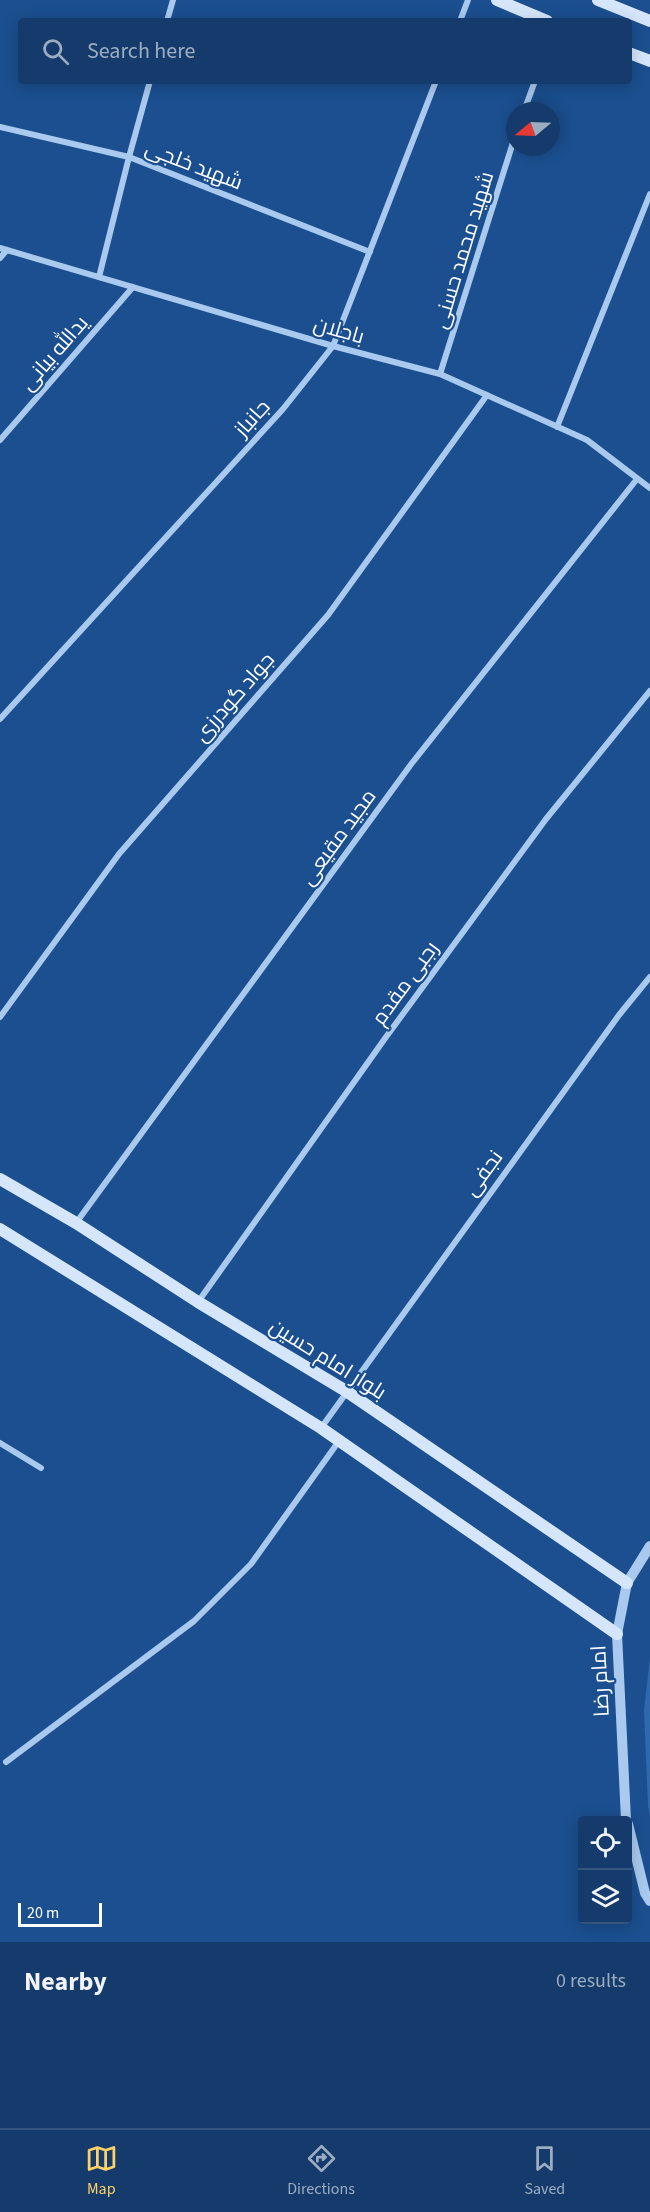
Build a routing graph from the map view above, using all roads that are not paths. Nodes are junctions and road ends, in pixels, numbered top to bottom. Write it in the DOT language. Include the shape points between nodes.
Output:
graph roads {
  1 [pos="173,0"];
  2 [pos="468,0"];
  3 [pos="497,0"];
  4 [pos="598,0"];
  5 [pos="169,18"];
  6 [pos="461,18"];
  7 [pos="540,18"];
  8 [pos="650,21"];
  9 [pos="632,54"];
  10 [pos="650,62"];
  11 [pos="149,84"];
  12 [pos="435,84"];
  13 [pos="534,84"];
  14 [pos="527,102"];
  15 [pos="0,127"];
  16 [pos="509,156"];
  17 [pos="129,157"];
  18 [pos="650,194"];
  19 [pos="3,249"];
  20 [pos="370,252"];
  21 [pos="0,258"];
  22 [pos="99,277"];
  23 [pos="133,287"];
  24 [pos="333,346"];
  25 [pos="440,374"];
  26 [pos="487,395"];
  27 [pos="557,427"];
  28 [pos="0,440"];
  29 [pos="637,479"];
  30 [pos="650,488"];
  31 [pos="650,691"];
  32 [pos="0,719"];
  33 [pos="650,977"];
  34 [pos="0,1017"];
  35 [pos="0,1179"];
  36 [pos="76,1223"];
  37 [pos="0,1229"];
  38 [pos="198,1302"];
  39 [pos="346,1391"];
  40 [pos="321,1428"];
  41 [pos="339,1441"];
  42 [pos="0,1443"];
  43 [pos="41,1468"];
  44 [pos="650,1546"];
  45 [pos="627,1584"];
  46 [pos="617,1634"];
  47 [pos="6,1762"];
  48 [pos="627,1816"];
  49 [pos="632,1842"];
  50 [pos="650,1900"];
  1 -- 5 [label="street"];
  2 -- 6 [label="street"];
  3 -- 7 [label="main road"];
  4 -- 8 [label="main road"];
  9 -- 10 [label="main road"];
  11 -- 17 [label="street"];
  12 -- 20 [label="street, جانباز"];
  13 -- 14 [label="street"];
  15 -- 17 [label="street, شهید خلجی"];
  16 -- 25 [label="street, شهید محمد حسنی"];
  17 -- 20 [label="street, شهید خلجی"];
  17 -- 22 [label="street"];
  18 -- 27 [label="street"];
  19 -- 21 [label="street"];
  19 -- 22 [label="street, باجلان"];
  20 -- 24 [label="street, جانباز"];
  22 -- 23 [label="street, باجلان"];
  23 -- 24 [label="street, باجلان"];
  23 -- 28 [label="street, یدالله بیانی"];
  24 -- 25 [label="street, باجلان"];
  24 -- 32 [label="street, جانباز" via="283,409"];
  25 -- 26 [label="street, باجلان"];
  26 -- 27 [label="street, باجلان"];
  26 -- 34 [label="street, جواد گودرزی" via="328,615 119,854"];
  27 -- 29 [label="street, باجلان" via="587,440"];
  29 -- 30 [label="street, باجلان"];
  29 -- 36 [label="street, مجید مقیعی" via="412,763"];
  31 -- 38 [label="street, رجبی مقدم" via="546,819"];
  33 -- 39 [label="street, نجفی"];
  35 -- 36 [label="main road, بلوار امام حسین"];
  36 -- 38 [label="main road, بلوار امام حسین"];
  37 -- 40 [label="main road"];
  38 -- 39 [label="main road, بلوار امام حسین"];
  39 -- 40 [label="street, نجفی"];
  39 -- 45 [label="main road, بلوار امام حسین"];
  40 -- 41 [label="main road"];
  41 -- 46 [label="main road"];
  41 -- 47 [label="street" via="251,1564 194,1621"];
  42 -- 43 [label="street"];
  44 -- 45 [label="street, امام رضا"];
  45 -- 46 [label="street, امام رضا"];
  46 -- 48 [label="street, امام رضا"];
  49 -- 50 [label="street, امام رضا"];
}
